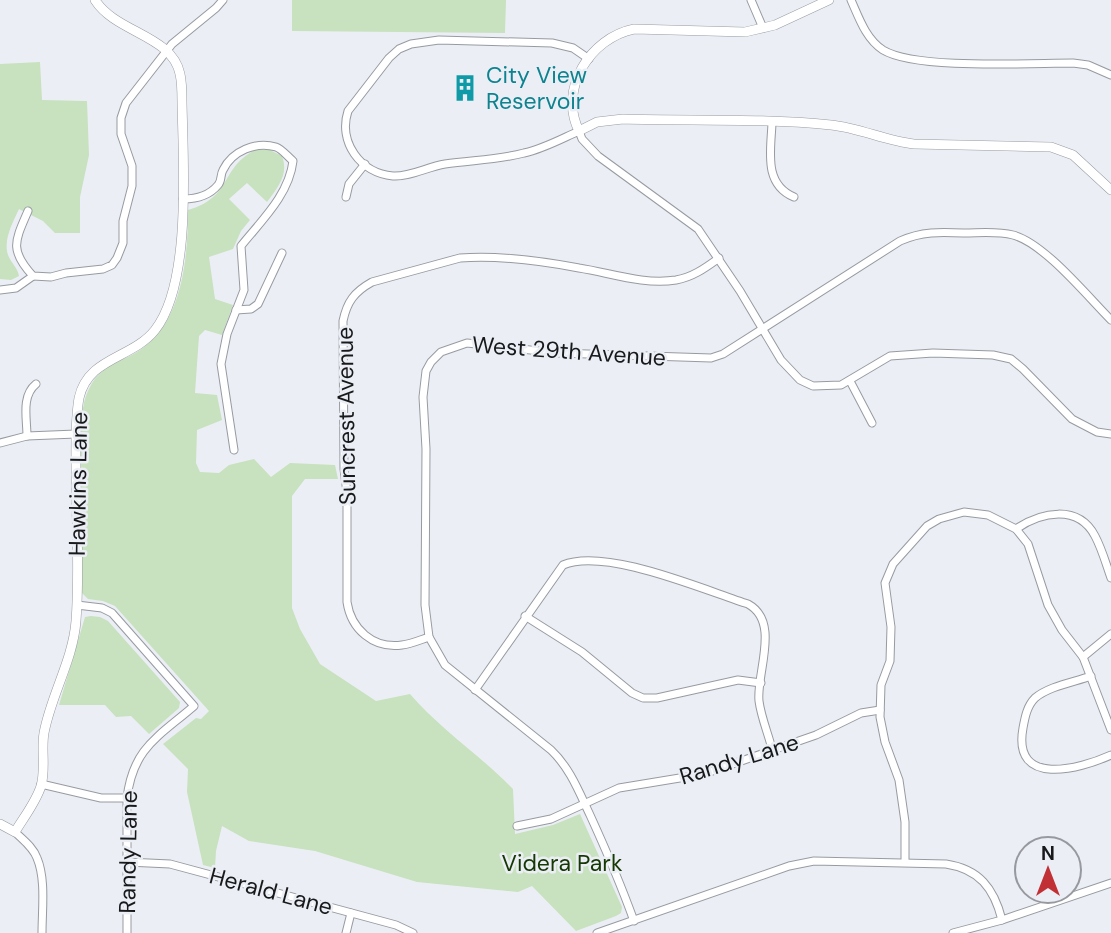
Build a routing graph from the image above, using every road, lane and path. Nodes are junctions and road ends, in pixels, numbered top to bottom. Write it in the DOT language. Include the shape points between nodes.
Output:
graph roads {
  1 [pos="95,0"];
  2 [pos="223,0"];
  3 [pos="751,0"];
  4 [pos="829,0"];
  5 [pos="851,0"];
  6 [pos="763,28"];
  7 [pos="167,50"];
  8 [pos="589,58"];
  9 [pos="1111,75"];
  10 [pos="772,123"];
  11 [pos="579,131"];
  12 [pos="365,164"];
  13 [pos="1111,190"];
  14 [pos="346,197"];
  15 [pos="794,197"];
  16 [pos="183,200"];
  17 [pos="28,211"];
  18 [pos="282,253"];
  19 [pos="719,258"];
  20 [pos="33,276"];
  21 [pos="0,290"];
  22 [pos="236,310"];
  23 [pos="1111,320"];
  24 [pos="763,328"];
  25 [pos="850,381"];
  26 [pos="36,384"];
  27 [pos="872,423"];
  28 [pos="76,434"];
  29 [pos="1111,434"];
  30 [pos="27,436"];
  31 [pos="0,443"];
  32 [pos="234,450"];
  33 [pos="1016,529"];
  34 [pos="1108,560"];
  35 [pos="1111,578"];
  36 [pos="77,605"];
  37 [pos="526,615"];
  38 [pos="1111,634"];
  39 [pos="429,637"];
  40 [pos="1083,657"];
  41 [pos="1091,676"];
  42 [pos="761,683"];
  43 [pos="475,690"];
  44 [pos="880,710"];
  45 [pos="1111,730"];
  46 [pos="772,749"];
  47 [pos="1111,755"];
  48 [pos="41,784"];
  49 [pos="127,798"];
  50 [pos="584,803"];
  51 [pos="0,824"];
  52 [pos="517,826"];
  53 [pos="15,832"];
  54 [pos="127,862"];
  55 [pos="905,862"];
  56 [pos="1111,883"];
  57 [pos="351,913"];
  58 [pos="1002,919"];
  59 [pos="634,921"];
  60 [pos="42,933"];
  61 [pos="127,933"];
  62 [pos="346,933"];
  63 [pos="412,933"];
  64 [pos="597,933"];
  65 [pos="953,933"];
  1 -- 7 [label="street" via="108,16"];
  2 -- 7 [label="street"];
  3 -- 6 [label="street"];
  4 -- 6 [label="street"];
  5 -- 9 [label="street" via="874,43 894,55 933,62 1073,63"];
  6 -- 8 [label="street" via="746,32 634,29 607,39"];
  7 -- 16 [label="street, Hawkins Lane" via="181,81"];
  7 -- 20 [label="street" via="126,103 121,118 132,186 117,258 103,270"];
  8 -- 11 [label="street" via="572,92 572,112"];
  8 -- 12 [label="street" via="552,43 439,40 398,49 345,120 346,141"];
  10 -- 11 [label="street" via="610,119"];
  10 -- 13 [label="street" via="847,127 914,144 1051,147 1073,155"];
  10 -- 15 [label="street" via="772,173 781,191"];
  11 -- 12 [label="street" via="521,154 442,164 402,175 380,173"];
  11 -- 19 [label="street" via="598,156 698,229"];
  12 -- 14 [label="street" via="349,184"];
  16 -- 22 [label="street" via="194,200 220,184 223,169 246,148 278,148 293,161 280,197 241,246 244,290"];
  16 -- 28 [label="street, Hawkins Lane" via="178,263 165,313 141,344 91,373 79,397"];
  17 -- 20 [label="street" via="16,249"];
  18 -- 22 [label="street" via="258,304"];
  19 -- 24 [label="street"];
  19 -- 39 [label="street, Suncrest Avenue" via="698,273 672,281 612,276 550,263 460,258 372,282 351,298 343,321 346,602 363,634 375,642 403,645"];
  20 -- 21 [label="street" via="16,288"];
  22 -- 32 [label="street" via="220,364"];
  23 -- 24 [label="street, West 29th Avenue" via="1031,243 1013,235 929,232 900,241"];
  24 -- 25 [label="street" via="781,360 800,380 828,387"];
  24 -- 39 [label="street, West 29th Avenue" via="711,358 534,352 482,343 441,352 431,362 424,383"];
  25 -- 27 [label="street"];
  25 -- 29 [label="street" via="890,355 993,355 1011,359 1072,419"];
  26 -- 30 [label="street" via="27,398"];
  28 -- 30 [label="street"];
  28 -- 36 [label="street, Hawkins Lane"];
  30 -- 31 [label="street"];
  33 -- 34 [label="street" via="1056,513 1072,515 1086,522"];
  33 -- 40 [label="street" via="1028,544 1048,605"];
  33 -- 44 [label="street" via="988,515 952,515 927,526 892,564 885,583 890,661 881,685"];
  34 -- 35 [label="street"];
  36 -- 48 [label="street, Hawkins Lane" via="74,637 44,735"];
  36 -- 49 [label="street, Randy Lane" via="113,613 194,706 139,756"];
  37 -- 42 [label="street" via="643,698 738,680"];
  37 -- 42 [label="street" via="563,565 581,561 636,568 755,608 765,628"];
  37 -- 43 [label="street"];
  38 -- 40 [label="street"];
  39 -- 43 [label="street, West 29th Avenue" via="445,665"];
  40 -- 41 [label="street"];
  41 -- 45 [label="street"];
  41 -- 47 [label="street" via="1036,698 1026,712 1023,747 1036,766 1052,771"];
  42 -- 46 [label="street" via="759,702"];
  43 -- 50 [label="street, West 29th Avenue" via="557,756"];
  44 -- 46 [label="street, Randy Lane" via="861,713 825,732"];
  44 -- 55 [label="street" via="885,742 899,780"];
  46 -- 50 [label="street, Randy Lane" via="696,776 619,788"];
  48 -- 49 [label="street" via="101,798"];
  48 -- 53 [label="street, Hawkins Lane"];
  49 -- 54 [label="street, Randy Lane"];
  50 -- 52 [label="street, Randy Lane" via="546,821"];
  50 -- 59 [label="street, West 29th Avenue"];
  51 -- 53 [label="street"];
  53 -- 60 [label="street" via="38,859"];
  54 -- 57 [label="street, Herald Lane" via="170,864"];
  54 -- 61 [label="street, Randy Lane"];
  55 -- 58 [label="street" via="964,866 991,891"];
  55 -- 59 [label="street" via="804,862"];
  56 -- 58 [label="street"];
  57 -- 62 [label="street"];
  57 -- 63 [label="street, Herald Lane"];
  58 -- 65 [label="street"];
  59 -- 64 [label="street"];
}
